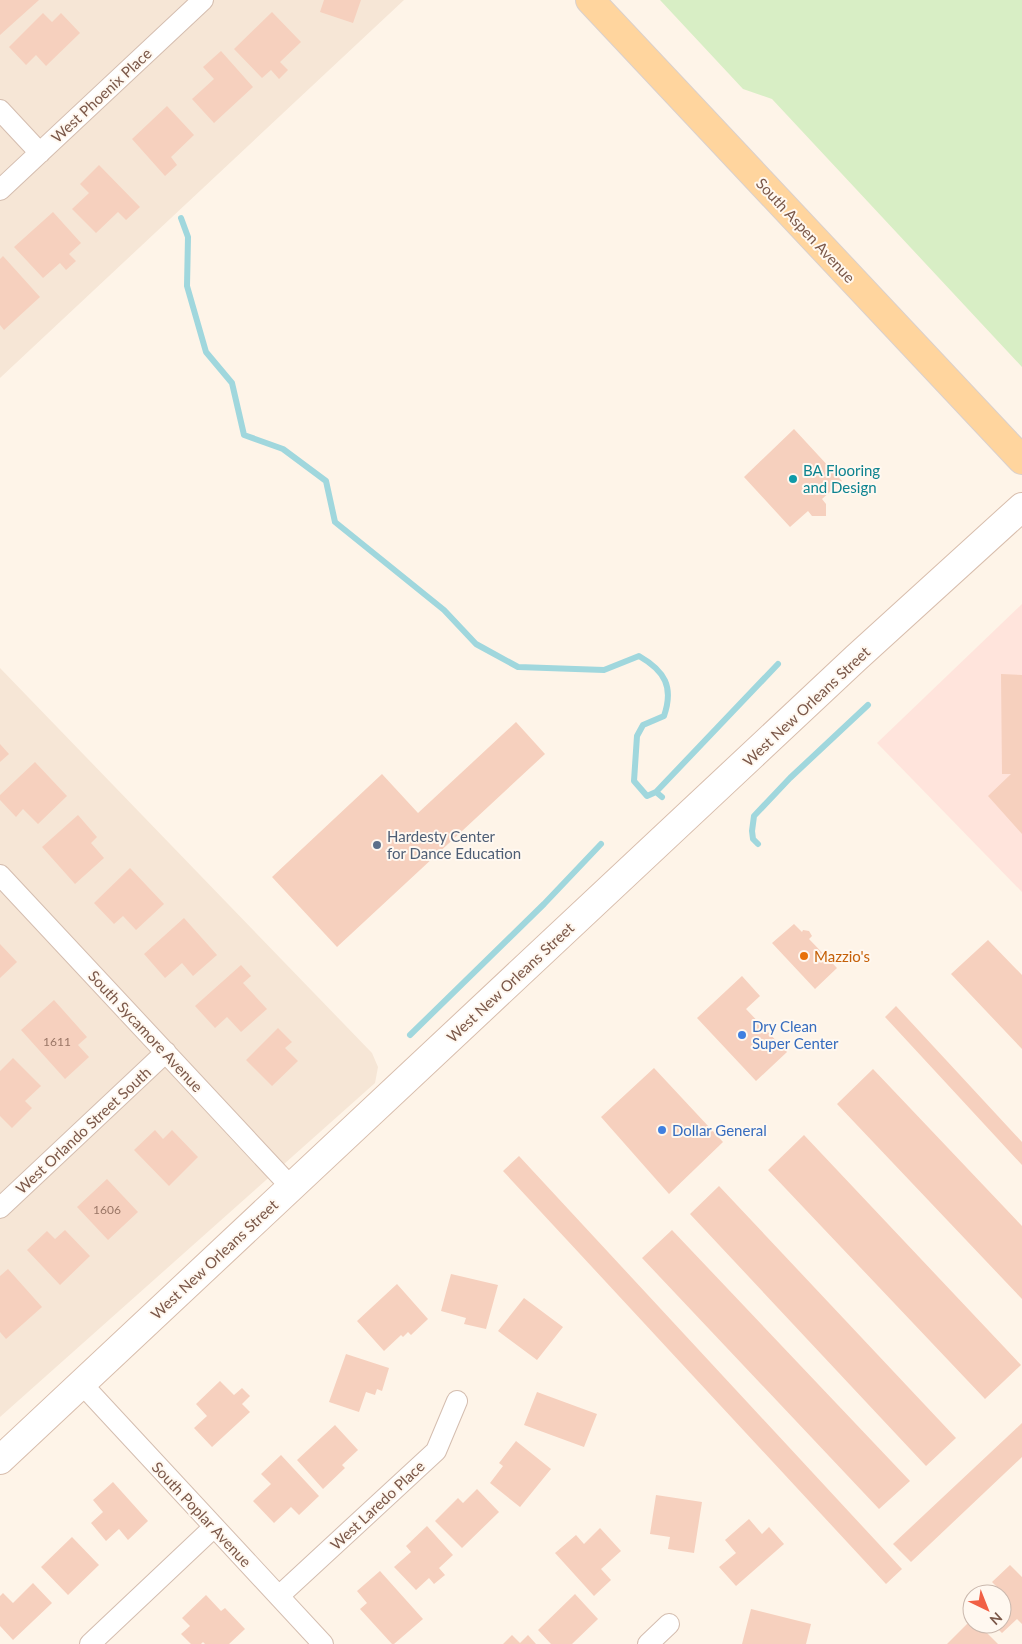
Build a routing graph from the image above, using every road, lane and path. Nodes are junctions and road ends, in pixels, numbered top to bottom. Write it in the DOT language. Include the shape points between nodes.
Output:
graph roads {
  1 [pos="203,0"];
  2 [pos="590,0"];
  3 [pos="0,110"];
  4 [pos="40,153"];
  5 [pos="0,190"];
  6 [pos="1022,460"];
  7 [pos="1022,507"];
  8 [pos="0,875"];
  9 [pos="166,1052"];
  10 [pos="291,1187"];
  11 [pos="0,1208"];
  12 [pos="82,1383"];
  13 [pos="457,1401"];
  14 [pos="0,1460"];
  15 [pos="214,1528"];
  16 [pos="279,1596"];
  17 [pos="669,1624"];
  18 [pos="90,1644"];
  19 [pos="323,1644"];
  20 [pos="648,1644"];
  1 -- 4 [label="street, West Phoenix Place"];
  2 -- 6 [label="main road, South Aspen Avenue"];
  3 -- 4 [label="street"];
  4 -- 5 [label="street, West Phoenix Place"];
  7 -- 10 [label="main road, West New Orleans Street"];
  8 -- 9 [label="street, South Sycamore Avenue"];
  9 -- 10 [label="street, South Sycamore Avenue"];
  9 -- 11 [label="street, West Orlando Street South"];
  10 -- 12 [label="main road, West New Orleans Street"];
  12 -- 14 [label="main road, West New Orleans Street"];
  12 -- 15 [label="street, South Poplar Avenue"];
  13 -- 16 [label="street, West Laredo Place" via="436,1451"];
  15 -- 16 [label="street, South Poplar Avenue"];
  15 -- 18 [label="street"];
  16 -- 19 [label="street, South Poplar Avenue"];
  17 -- 20 [label="street"];
}
